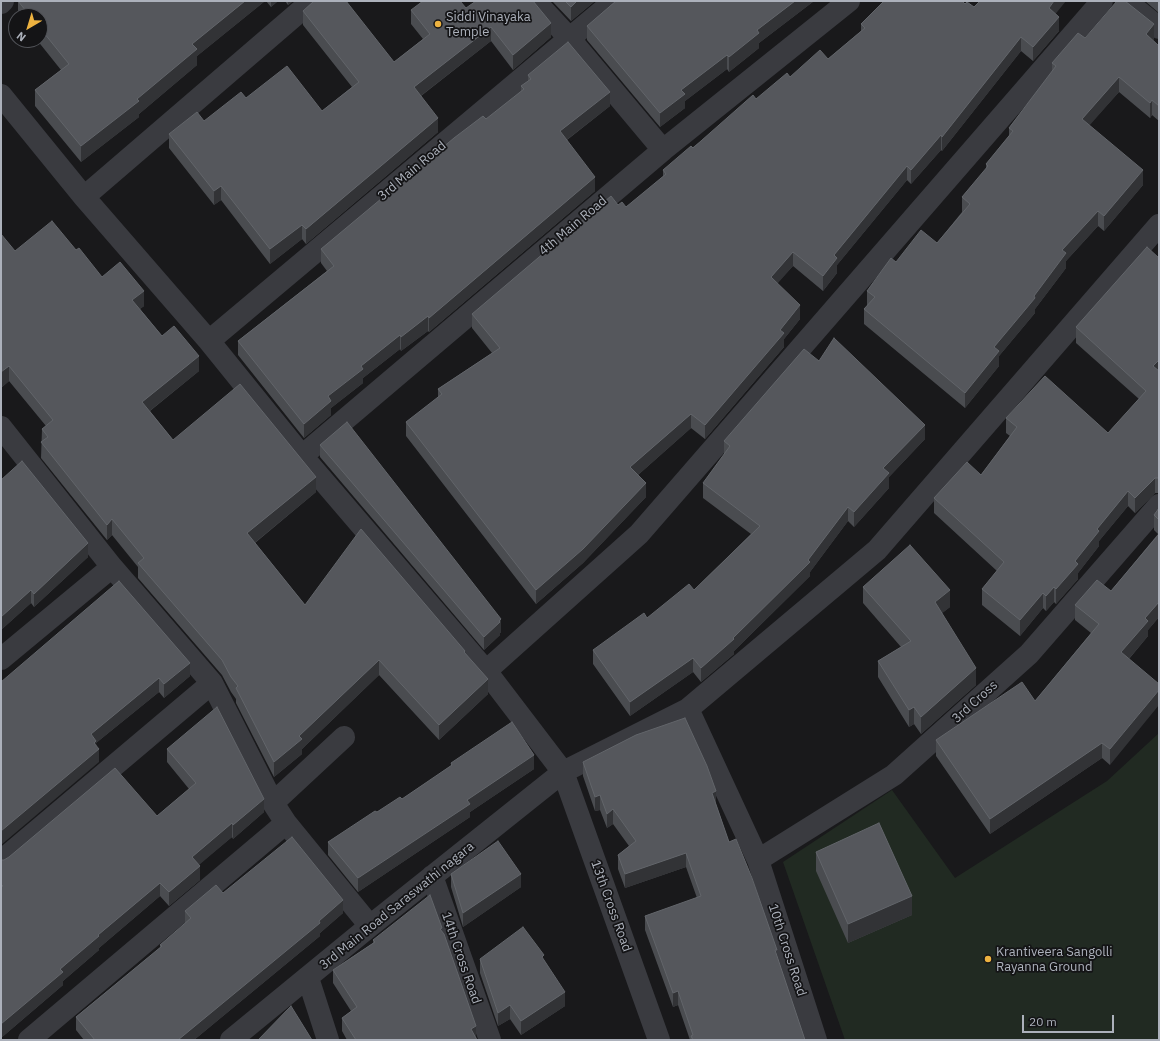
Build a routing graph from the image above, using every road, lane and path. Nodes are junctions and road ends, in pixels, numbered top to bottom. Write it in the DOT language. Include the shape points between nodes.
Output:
graph roads {
  1 [pos="312,1"];
  2 [pos="535,1"];
  3 [pos="614,1"];
  4 [pos="849,1"];
  5 [pos="1102,1"];
  6 [pos="1126,1"];
  7 [pos="1159,28"];
  8 [pos="570,39"];
  9 [pos="1,95"];
  10 [pos="663,150"];
  11 [pos="84,197"];
  12 [pos="1159,225"];
  13 [pos="209,341"];
  14 [pos="4,436"];
  15 [pos="302,456"];
  16 [pos="1159,505"];
  17 [pos="112,567"];
  18 [pos="1,659"];
  19 [pos="486,672"];
  20 [pos="212,683"];
  21 [pos="688,709"];
  22 [pos="344,736"];
  23 [pos="564,772"];
  24 [pos="273,803"];
  25 [pos="286,823"];
  26 [pos="758,860"];
  27 [pos="1,861"];
  28 [pos="432,876"];
  29 [pos="370,926"];
  30 [pos="308,978"];
  31 [pos="29,1040"];
  32 [pos="231,1040"];
  33 [pos="328,1040"];
  34 [pos="490,1040"];
  35 [pos="659,1040"];
  36 [pos="816,1040"];
  1 -- 11 [label="street"];
  2 -- 8 [label="street"];
  3 -- 8 [label="street, 3rd Main Road"];
  4 -- 10 [label="street, 4th Main Road"];
  5 -- 19 [label="street" via="639,534"];
  6 -- 7 [label="street"];
  8 -- 10 [label="street"];
  8 -- 13 [label="street, 3rd Main Road"];
  9 -- 11 [label="street, 13th Cross Road"];
  10 -- 15 [label="street, 4th Main Road"];
  11 -- 13 [label="street, 13th Cross Road"];
  12 -- 21 [label="street, 3rd Main Road Saraswathi nagara" via="877,550"];
  13 -- 15 [label="street, 13th Cross Road"];
  14 -- 17 [label="street"];
  15 -- 19 [label="street, 13th Cross Road"];
  16 -- 26 [label="street, 3rd Cross" via="1029,654 894,775"];
  17 -- 18 [label="street"];
  17 -- 20 [label="street"];
  19 -- 23 [label="street, 13th Cross Road"];
  20 -- 24 [label="street"];
  20 -- 27 [label="street"];
  21 -- 23 [label="street, 3rd Main Road Saraswathi nagara"];
  21 -- 26 [label="street, 10th Cross Road"];
  22 -- 24 [label="street"];
  23 -- 28 [label="street, 3rd Main Road Saraswathi nagara"];
  23 -- 35 [label="street, 13th Cross Road"];
  24 -- 25 [label="street"];
  25 -- 29 [label="street"];
  25 -- 31 [label="street"];
  26 -- 36 [label="street, 10th Cross Road"];
  28 -- 29 [label="street, 3rd Main Road Saraswathi nagara"];
  28 -- 34 [label="street, 14th Cross Road"];
  29 -- 30 [label="street, 3rd Main Road Saraswathi nagara"];
  30 -- 32 [label="street, 3rd Main Road Saraswathi nagara"];
  30 -- 33 [label="street"];
}
